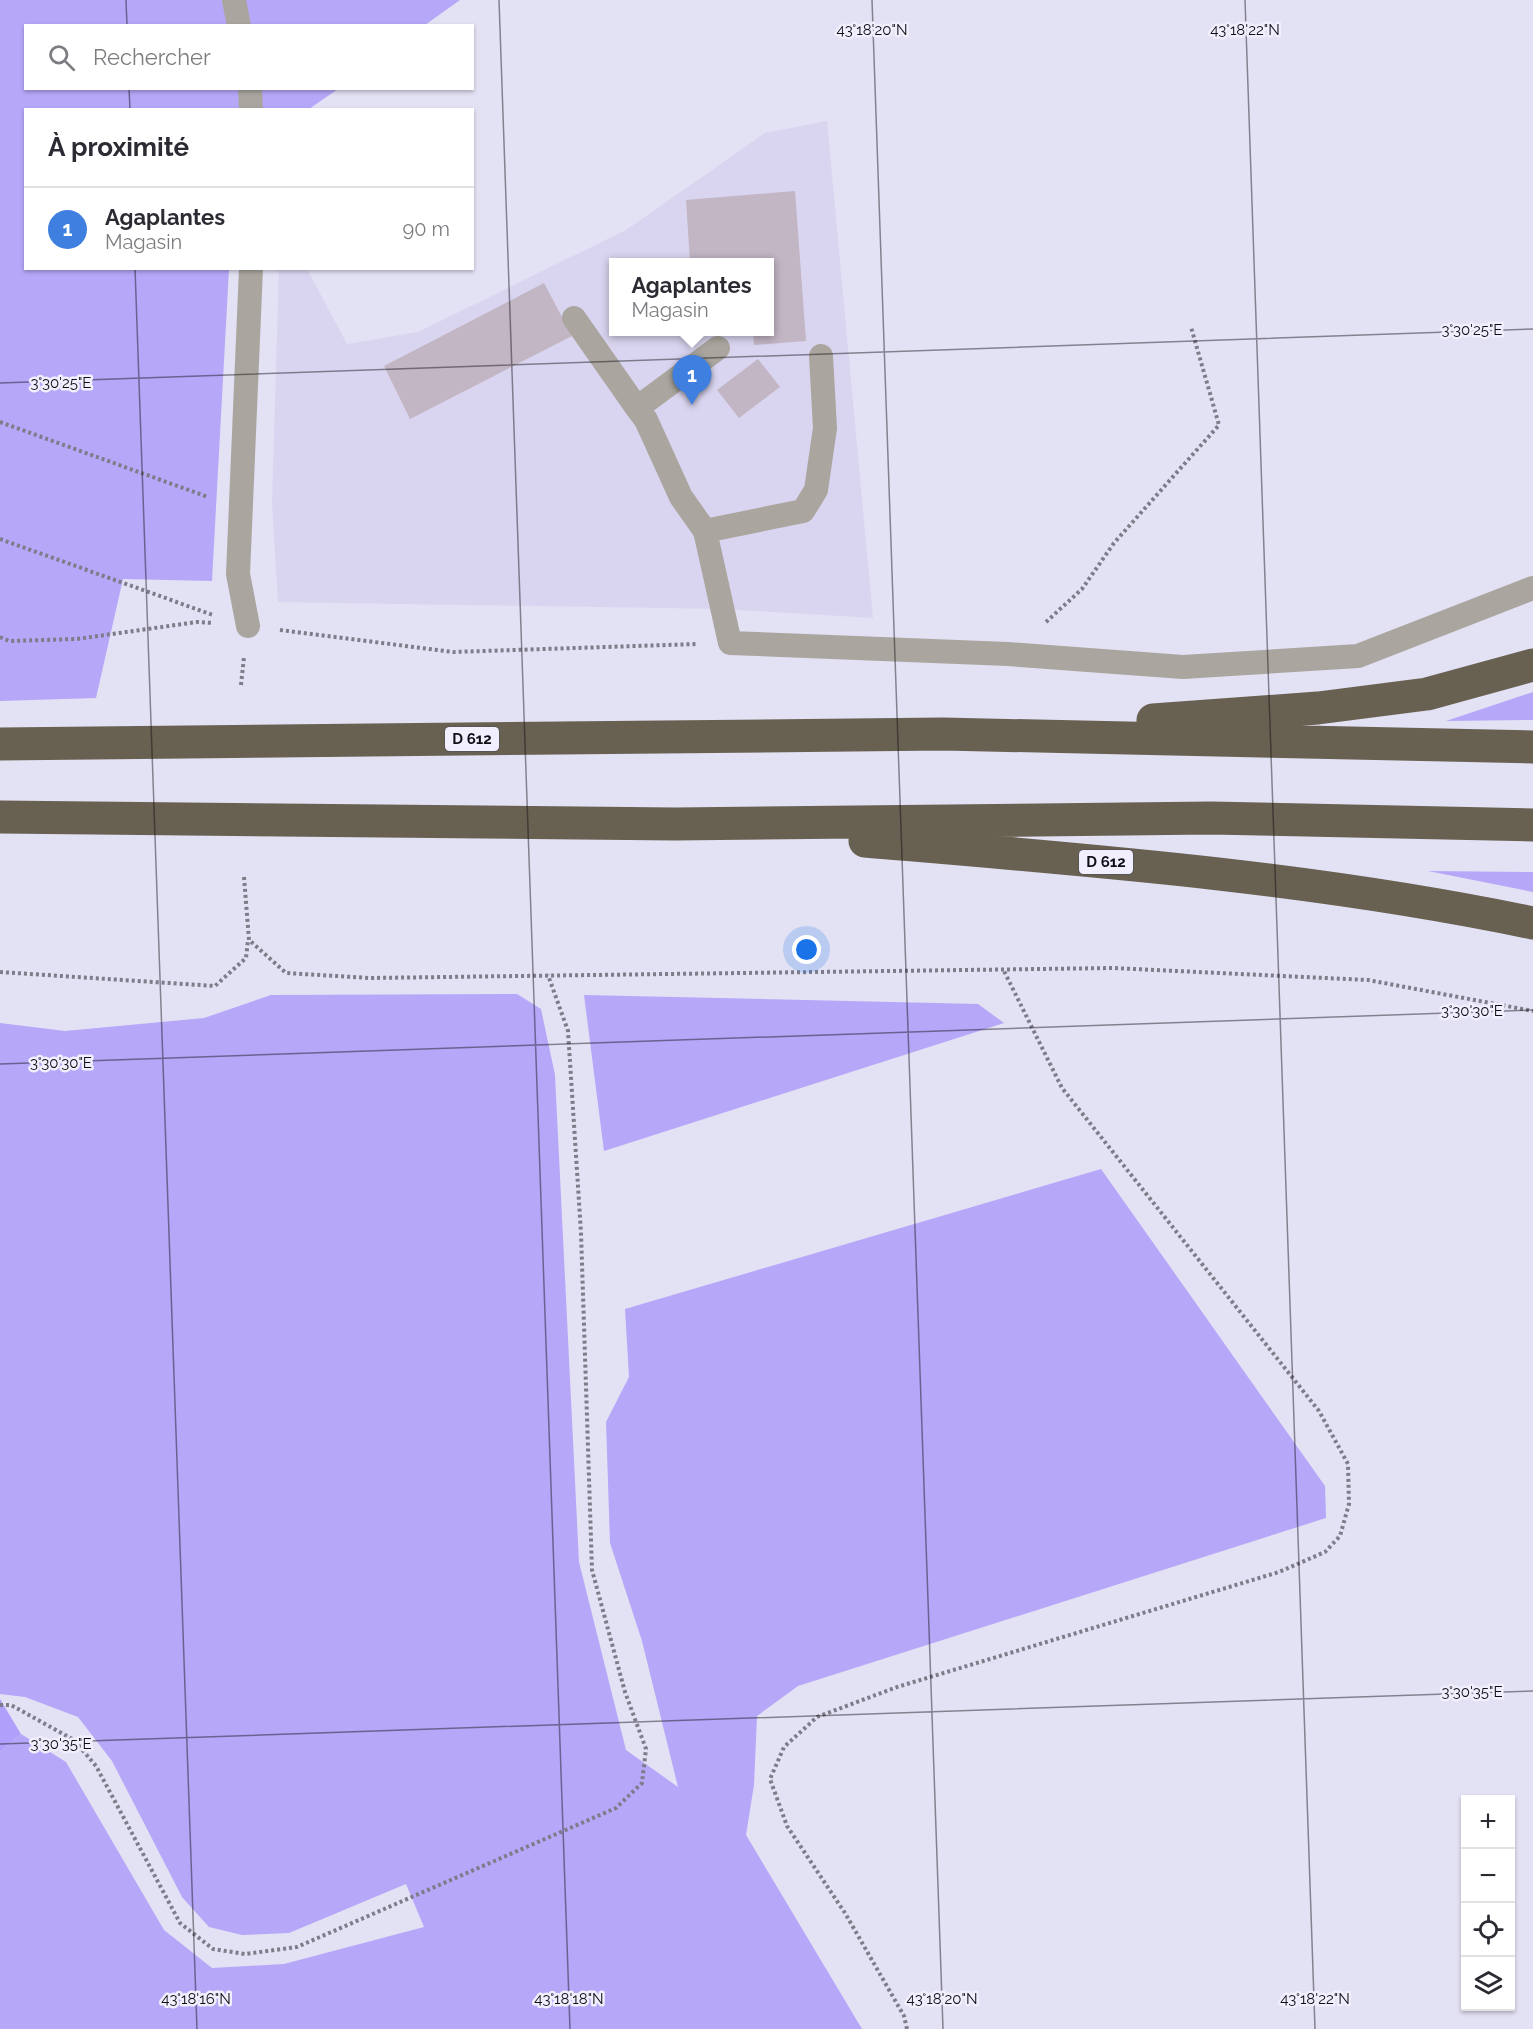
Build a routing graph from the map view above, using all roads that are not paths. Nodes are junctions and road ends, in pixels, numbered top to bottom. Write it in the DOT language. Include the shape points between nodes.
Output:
graph roads {
  1 [pos="234,0"];
  2 [pos="239,24"];
  3 [pos="250,90"];
  4 [pos="251,108"];
  5 [pos="250,270"];
  6 [pos="574,318"];
  7 [pos="718,348"];
  8 [pos="821,356"];
  9 [pos="637,408"];
  10 [pos="705,531"];
  11 [pos="1533,588"];
  12 [pos="248,626"];
  13 [pos="1533,665"];
  14 [pos="943,734"];
  15 [pos="0,744"];
  16 [pos="1533,747"];
  17 [pos="0,817"];
  18 [pos="675,824"];
  19 [pos="1533,825"];
  20 [pos="1533,923"];
  1 -- 2 [label="lane"];
  3 -- 4 [label="lane"];
  5 -- 12 [label="lane" via="238,574"];
  6 -- 9 [label="lane"];
  7 -- 9 [label="lane"];
  8 -- 10 [label="lane" via="825,428 816,490 803,511"];
  9 -- 10 [label="lane" via="681,497"];
  10 -- 11 [label="lane" via="730,644 1008,654 1183,667 1358,656"];
  13 -- 14 [label="highway" via="1427,694 1318,708"];
  14 -- 15 [label="highway, D 612"];
  14 -- 16 [label="highway, D 612"];
  17 -- 18 [label="highway, D 612"];
  18 -- 19 [label="highway" via="1211,818"];
  18 -- 20 [label="highway, D 612" via="1159,866 1440,903"];
}
